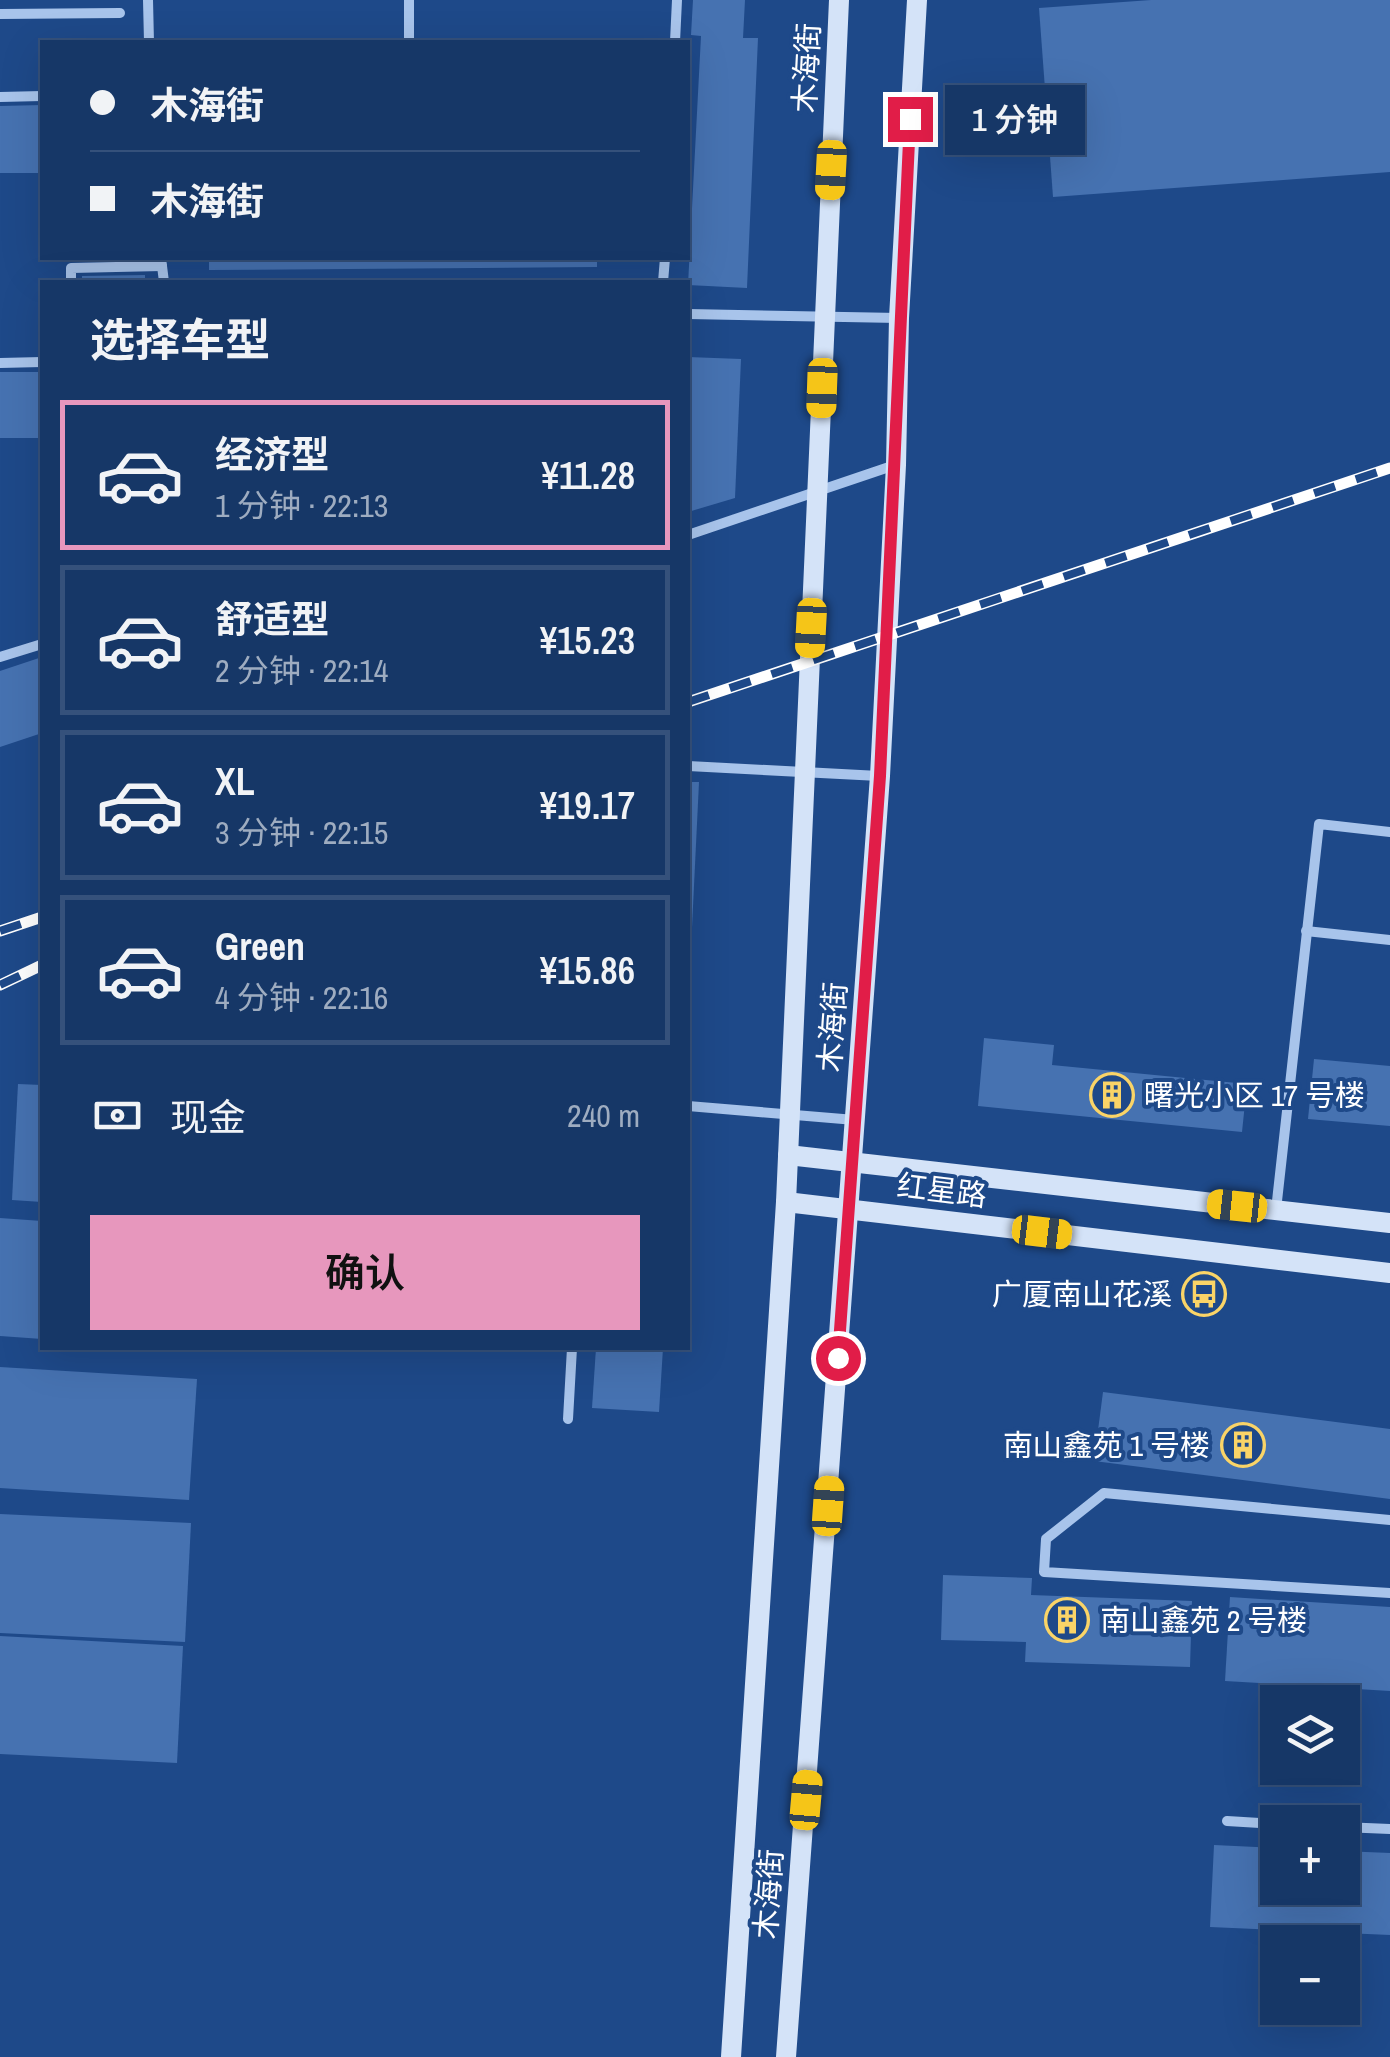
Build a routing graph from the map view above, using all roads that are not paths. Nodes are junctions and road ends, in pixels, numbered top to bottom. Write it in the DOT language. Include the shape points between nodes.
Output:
graph roads {
  1 [pos="148,0"];
  2 [pos="409,0"];
  3 [pos="678,0"];
  4 [pos="839,0"];
  5 [pos="918,0"];
  6 [pos="0,14"];
  7 [pos="120,14"];
  8 [pos="149,40"];
  9 [pos="408,40"];
  10 [pos="675,40"];
  11 [pos="40,96"];
  12 [pos="0,97"];
  13 [pos="161,262"];
  14 [pos="71,280"];
  15 [pos="690,314"];
  16 [pos="825,318"];
  17 [pos="899,318"];
  18 [pos="0,362"];
  19 [pos="40,362"];
  20 [pos="896,465"];
  21 [pos="817,494"];
  22 [pos="690,534"];
  23 [pos="40,645"];
  24 [pos="0,657"];
  25 [pos="690,766"];
  26 [pos="805,773"];
  27 [pos="880,776"];
  28 [pos="1390,832"];
  29 [pos="1306,931"];
  30 [pos="1390,940"];
  31 [pos="690,1106"];
  32 [pos="790,1115"];
  33 [pos="856,1120"];
  34 [pos="788,1155"];
  35 [pos="852,1162"];
  36 [pos="786,1202"];
  37 [pos="849,1209"];
  38 [pos="1276,1210"];
  39 [pos="1390,1223"];
  40 [pos="1390,1273"];
  41 [pos="572,1350"];
  42 [pos="568,1420"];
  43 [pos="1390,1520"];
  44 [pos="1390,1593"];
  45 [pos="1227,1821"];
  46 [pos="1260,1823"];
  47 [pos="1360,1828"];
  48 [pos="1390,1829"];
  49 [pos="732,2057"];
  50 [pos="786,2057"];
  1 -- 8 [label="street"];
  2 -- 9 [label="street"];
  3 -- 10 [label="street"];
  4 -- 16 [label="main road, 木海街"];
  5 -- 17 [label="main road, 木海街"];
  6 -- 7 [label="street"];
  11 -- 12 [label="street"];
  13 -- 14 [label="street" via="70,268"];
  15 -- 16 [label="street"];
  16 -- 17 [label="street"];
  16 -- 21 [label="main road, 木海街"];
  17 -- 20 [label="main road, 木海街"];
  18 -- 19 [label="street"];
  20 -- 21 [label="street"];
  20 -- 27 [label="main road, 木海街"];
  21 -- 22 [label="street"];
  21 -- 26 [label="main road, 木海街"];
  23 -- 24 [label="street"];
  25 -- 26 [label="street"];
  26 -- 27 [label="street"];
  26 -- 32 [label="main road, 木海街"];
  27 -- 33 [label="main road, 木海街"];
  28 -- 29 [label="street" via="1320,824"];
  29 -- 30 [label="street"];
  29 -- 38 [label="street"];
  31 -- 32 [label="street"];
  32 -- 33 [label="street"];
  32 -- 34 [label="main road, 木海街"];
  33 -- 35 [label="main road, 木海街"];
  34 -- 35 [label="main road, 红星路"];
  34 -- 36 [label="main road, 木海街"];
  35 -- 37 [label="main road, 木海街"];
  35 -- 38 [label="main road, 红星路"];
  36 -- 37 [label="main road, 红星路"];
  36 -- 49 [label="main road, 木海街"];
  37 -- 40 [label="main road, 红星路"];
  37 -- 50 [label="main road, 木海街"];
  38 -- 39 [label="main road, 红星路"];
  41 -- 42 [label="street"];
  43 -- 44 [label="street" via="1104,1493 1046,1539 1044,1572"];
  45 -- 46 [label="street"];
  47 -- 48 [label="street"];
}
